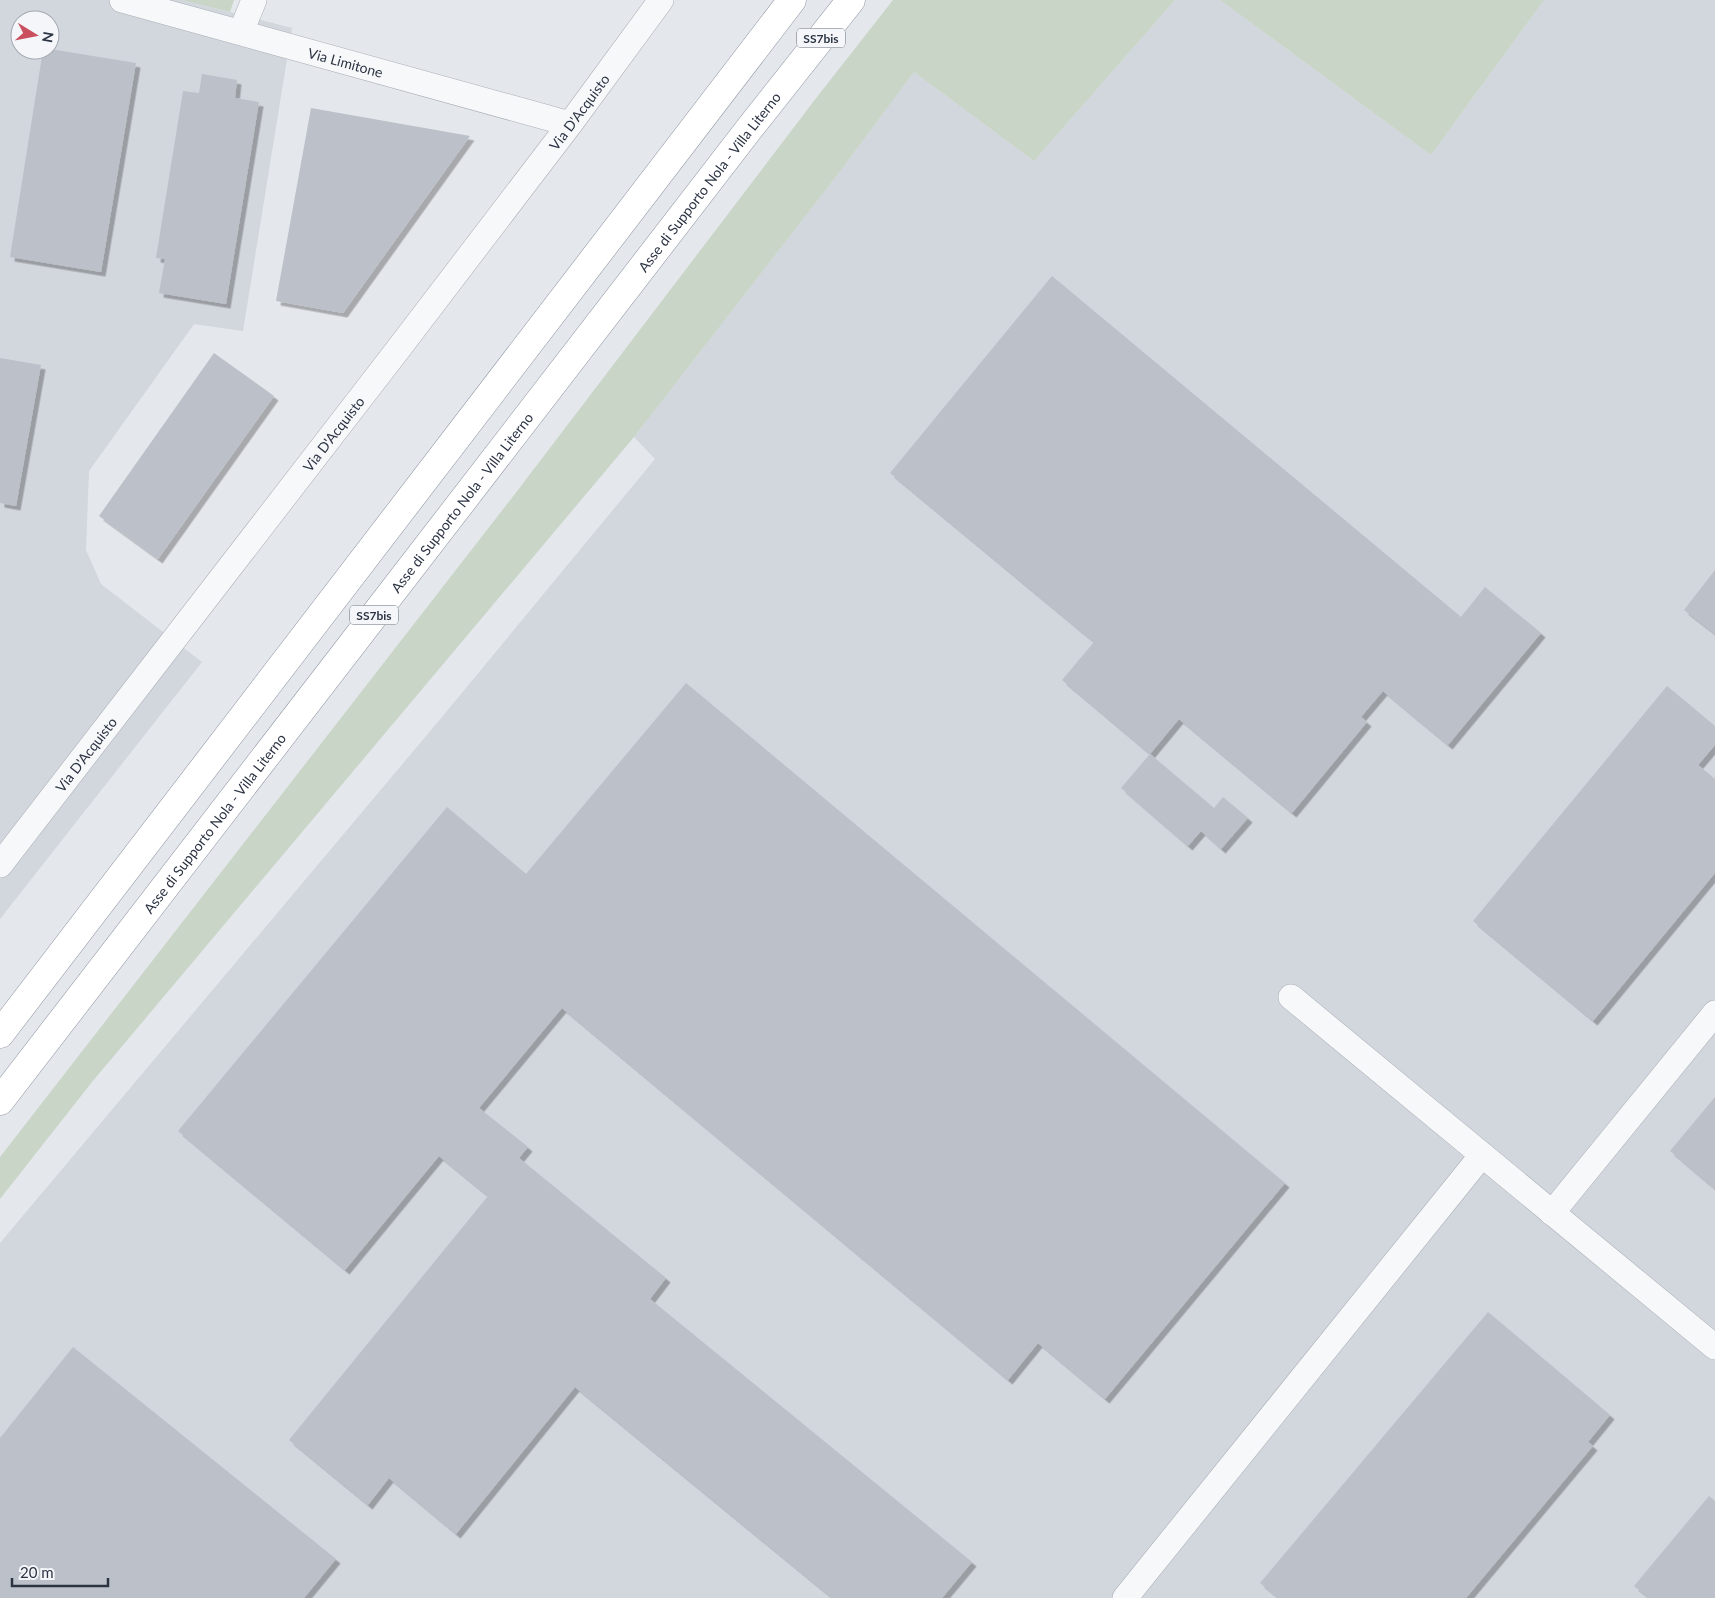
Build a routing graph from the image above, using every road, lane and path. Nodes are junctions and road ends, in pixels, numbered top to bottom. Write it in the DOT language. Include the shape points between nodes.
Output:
graph roads {
  1 [pos="122,0"];
  2 [pos="254,0"];
  3 [pos="661,0"];
  4 [pos="792,0"];
  5 [pos="851,0"];
  6 [pos="241,32"];
  7 [pos="570,124"];
  8 [pos="0,864"];
  9 [pos="1291,997"];
  10 [pos="1715,1012"];
  11 [pos="0,1034"];
  12 [pos="0,1101"];
  13 [pos="1482,1155"];
  14 [pos="1552,1213"];
  15 [pos="1715,1347"];
  16 [pos="1125,1598"];
  1 -- 6 [label="street, Via Limitone"];
  2 -- 6 [label="street"];
  3 -- 7 [label="street, Via D'Acquisto"];
  4 -- 11 [label="highway, SS7bis"];
  5 -- 12 [label="highway, Asse di Supporto Nola - Villa Literno / SS7bis"];
  6 -- 7 [label="street, Via Limitone"];
  7 -- 8 [label="street, Via D'Acquisto"];
  9 -- 13 [label="street"];
  10 -- 14 [label="street"];
  13 -- 14 [label="street"];
  13 -- 16 [label="street"];
  14 -- 15 [label="street"];
}
